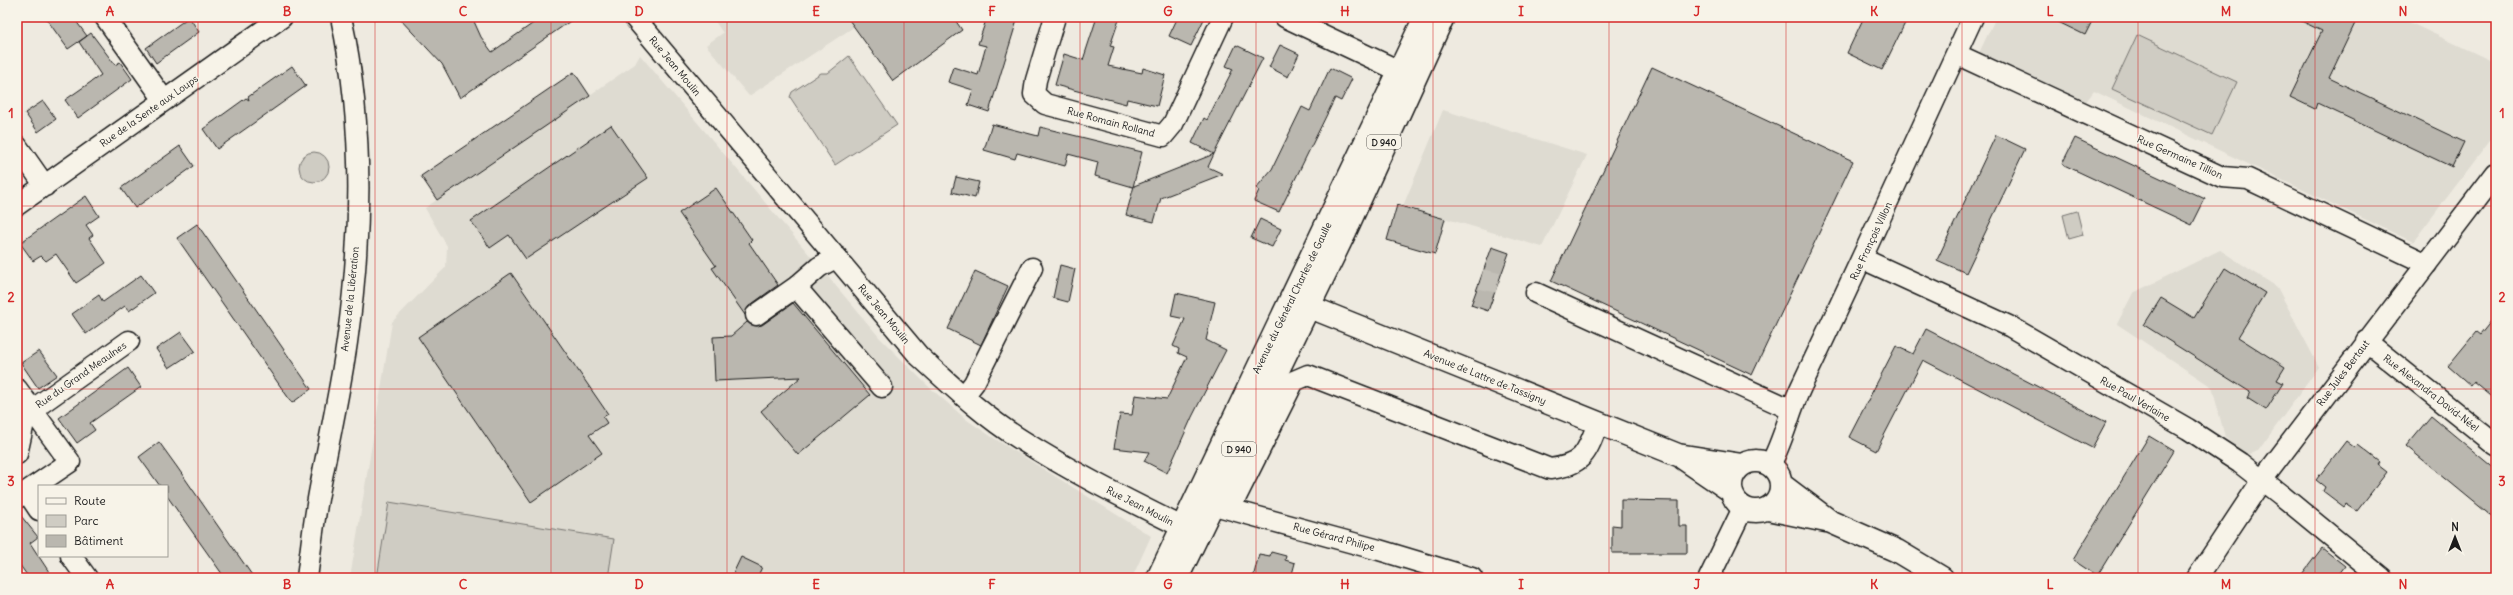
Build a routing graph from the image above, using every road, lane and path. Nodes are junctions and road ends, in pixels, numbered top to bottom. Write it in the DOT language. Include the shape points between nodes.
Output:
graph roads {
  1 [pos="105,17"];
  2 [pos="282,17"];
  3 [pos="341,17"];
  4 [pos="634,17"];
  5 [pos="1055,17"];
  6 [pos="1223,17"];
  7 [pos="1286,17"];
  8 [pos="1425,17"];
  9 [pos="1443,17"];
  10 [pos="1973,17"];
  11 [pos="1956,54"];
  12 [pos="1406,75"];
  13 [pos="164,100"];
  14 [pos="17,146"];
  15 [pos="2496,173"];
  16 [pos="45,186"];
  17 [pos="17,206"];
  18 [pos="837,257"];
  19 [pos="1863,259"];
  20 [pos="2427,264"];
  21 [pos="1032,268"];
  22 [pos="796,287"];
  23 [pos="1536,293"];
  24 [pos="1300,303"];
  25 [pos="756,315"];
  26 [pos="129,341"];
  27 [pos="2366,341"];
  28 [pos="882,387"];
  29 [pos="17,389"];
  30 [pos="964,396"];
  31 [pos="17,397"];
  32 [pos="1790,409"];
  33 [pos="32,410"];
  34 [pos="1598,423"];
  35 [pos="2496,445"];
  36 [pos="17,454"];
  37 [pos="1678,455"];
  38 [pos="1742,465"];
  39 [pos="1770,465"];
  40 [pos="2262,480"];
  41 [pos="1782,485"];
  42 [pos="22,495"];
  43 [pos="1737,500"];
  44 [pos="1212,504"];
  45 [pos="38,509"];
  46 [pos="1768,509"];
  47 [pos="1832,522"];
  48 [pos="1190,531"];
  49 [pos="72,557"];
  50 [pos="87,578"];
  51 [pos="306,578"];
  52 [pos="1158,578"];
  53 [pos="1177,578"];
  54 [pos="1472,578"];
  55 [pos="1709,578"];
  56 [pos="1942,578"];
  57 [pos="2197,578"];
  58 [pos="2382,578"];
  1 -- 13 [label="street"];
  2 -- 13 [label="street, Rue de la Sente aux Loups"];
  3 -- 51 [label="street, Avenue de la Libération" via="349,52 357,144 355,273 347,341"];
  4 -- 18 [label="street, Rue Jean Moulin"];
  5 -- 6 [label="street, Rue Romain Rolland" via="1034,94 1045,104 1163,136 1173,124"];
  7 -- 12 [label="street"];
  8 -- 12 [label="main road, Avenue du Général Charles de Gaulle / D 940"];
  9 -- 12 [label="main road, Avenue du Général Charles de Gaulle / D 940"];
  10 -- 11 [label="street, Rue François Villon"];
  11 -- 19 [label="street, Rue François Villon"];
  11 -- 20 [label="street, Rue Germaine Tillion" via="2222,177 2248,179 2275,190"];
  12 -- 24 [label="main road, Avenue du Général Charles de Gaulle / D 940" via="1345,232"];
  13 -- 16 [label="street, Rue de la Sente aux Loups"];
  14 -- 16 [label="street"];
  15 -- 20 [label="street, Rue Jules Bertaut"];
  16 -- 17 [label="street, Rue de la Sente aux Loups"];
  18 -- 22 [label="street"];
  18 -- 30 [label="street, Rue Jean Moulin" via="919,356"];
  19 -- 32 [label="street, Rue François Villon"];
  19 -- 40 [label="street, Rue Paul Verlaine" via="2011,327 2188,429"];
  20 -- 27 [label="street, Rue Jules Bertaut"];
  21 -- 30 [label="street" via="974,383"];
  22 -- 25 [label="street"];
  22 -- 28 [label="street"];
  23 -- 32 [label="street"];
  24 -- 34 [label="main road, Avenue de Lattre de Tassigny"];
  24 -- 44 [label="main road, Avenue du Général Charles de Gaulle / D 940"];
  26 -- 33 [label="street, Rue du Grand Meaulnes"];
  27 -- 35 [label="street, Rue Alexandra David-Néel"];
  27 -- 40 [label="street, Rue Jules Bertaut"];
  29 -- 33 [label="street, Rue du Grand Meaulnes"];
  30 -- 48 [label="street, Rue Jean Moulin" via="1018,438 1081,476"];
  31 -- 36 [label="street" via="23,427"];
  32 -- 39 [label="street, Rue François Villon" via="1780,448"];
  33 -- 42 [label="street, Rue du Grand Meaulnes" via="70,462"];
  34 -- 37 [label="main road, Avenue de Lattre de Tassigny"];
  34 -- 44 [label="street" via="1586,453 1579,461 1566,468 1550,469 1308,376 1300,377 1294,381"];
  37 -- 38 [label="main road, Avenue de Lattre de Tassigny"];
  37 -- 43 [label="main road, Avenue de Lattre de Tassigny"];
  38 -- 39 [label="main road" via="1756,461"];
  38 -- 43 [label="main road" via="1732,478"];
  39 -- 41 [label="main road" via="1780,477"];
  40 -- 57 [label="street, Rue Jules Bertaut"];
  40 -- 58 [label="street, Rue Paul Verlaine"];
  41 -- 46 [label="main road" via="1778,499"];
  41 -- 47 [label="main road"];
  42 -- 45 [label="street, Rue du Grand Meaulnes"];
  43 -- 46 [label="main road" via="1756,512"];
  43 -- 55 [label="street"];
  44 -- 48 [label="main road, Avenue du Général Charles de Gaulle / D 940"];
  44 -- 54 [label="street, Rue Gérard Philipe"];
  46 -- 47 [label="main road"];
  47 -- 56 [label="main road" via="1902,554"];
  48 -- 52 [label="main road, Avenue du Général Charles de Gaulle / D 940"];
  48 -- 53 [label="main road, Avenue du Général Charles de Gaulle / D 940"];
  49 -- 50 [label="street"];
}
